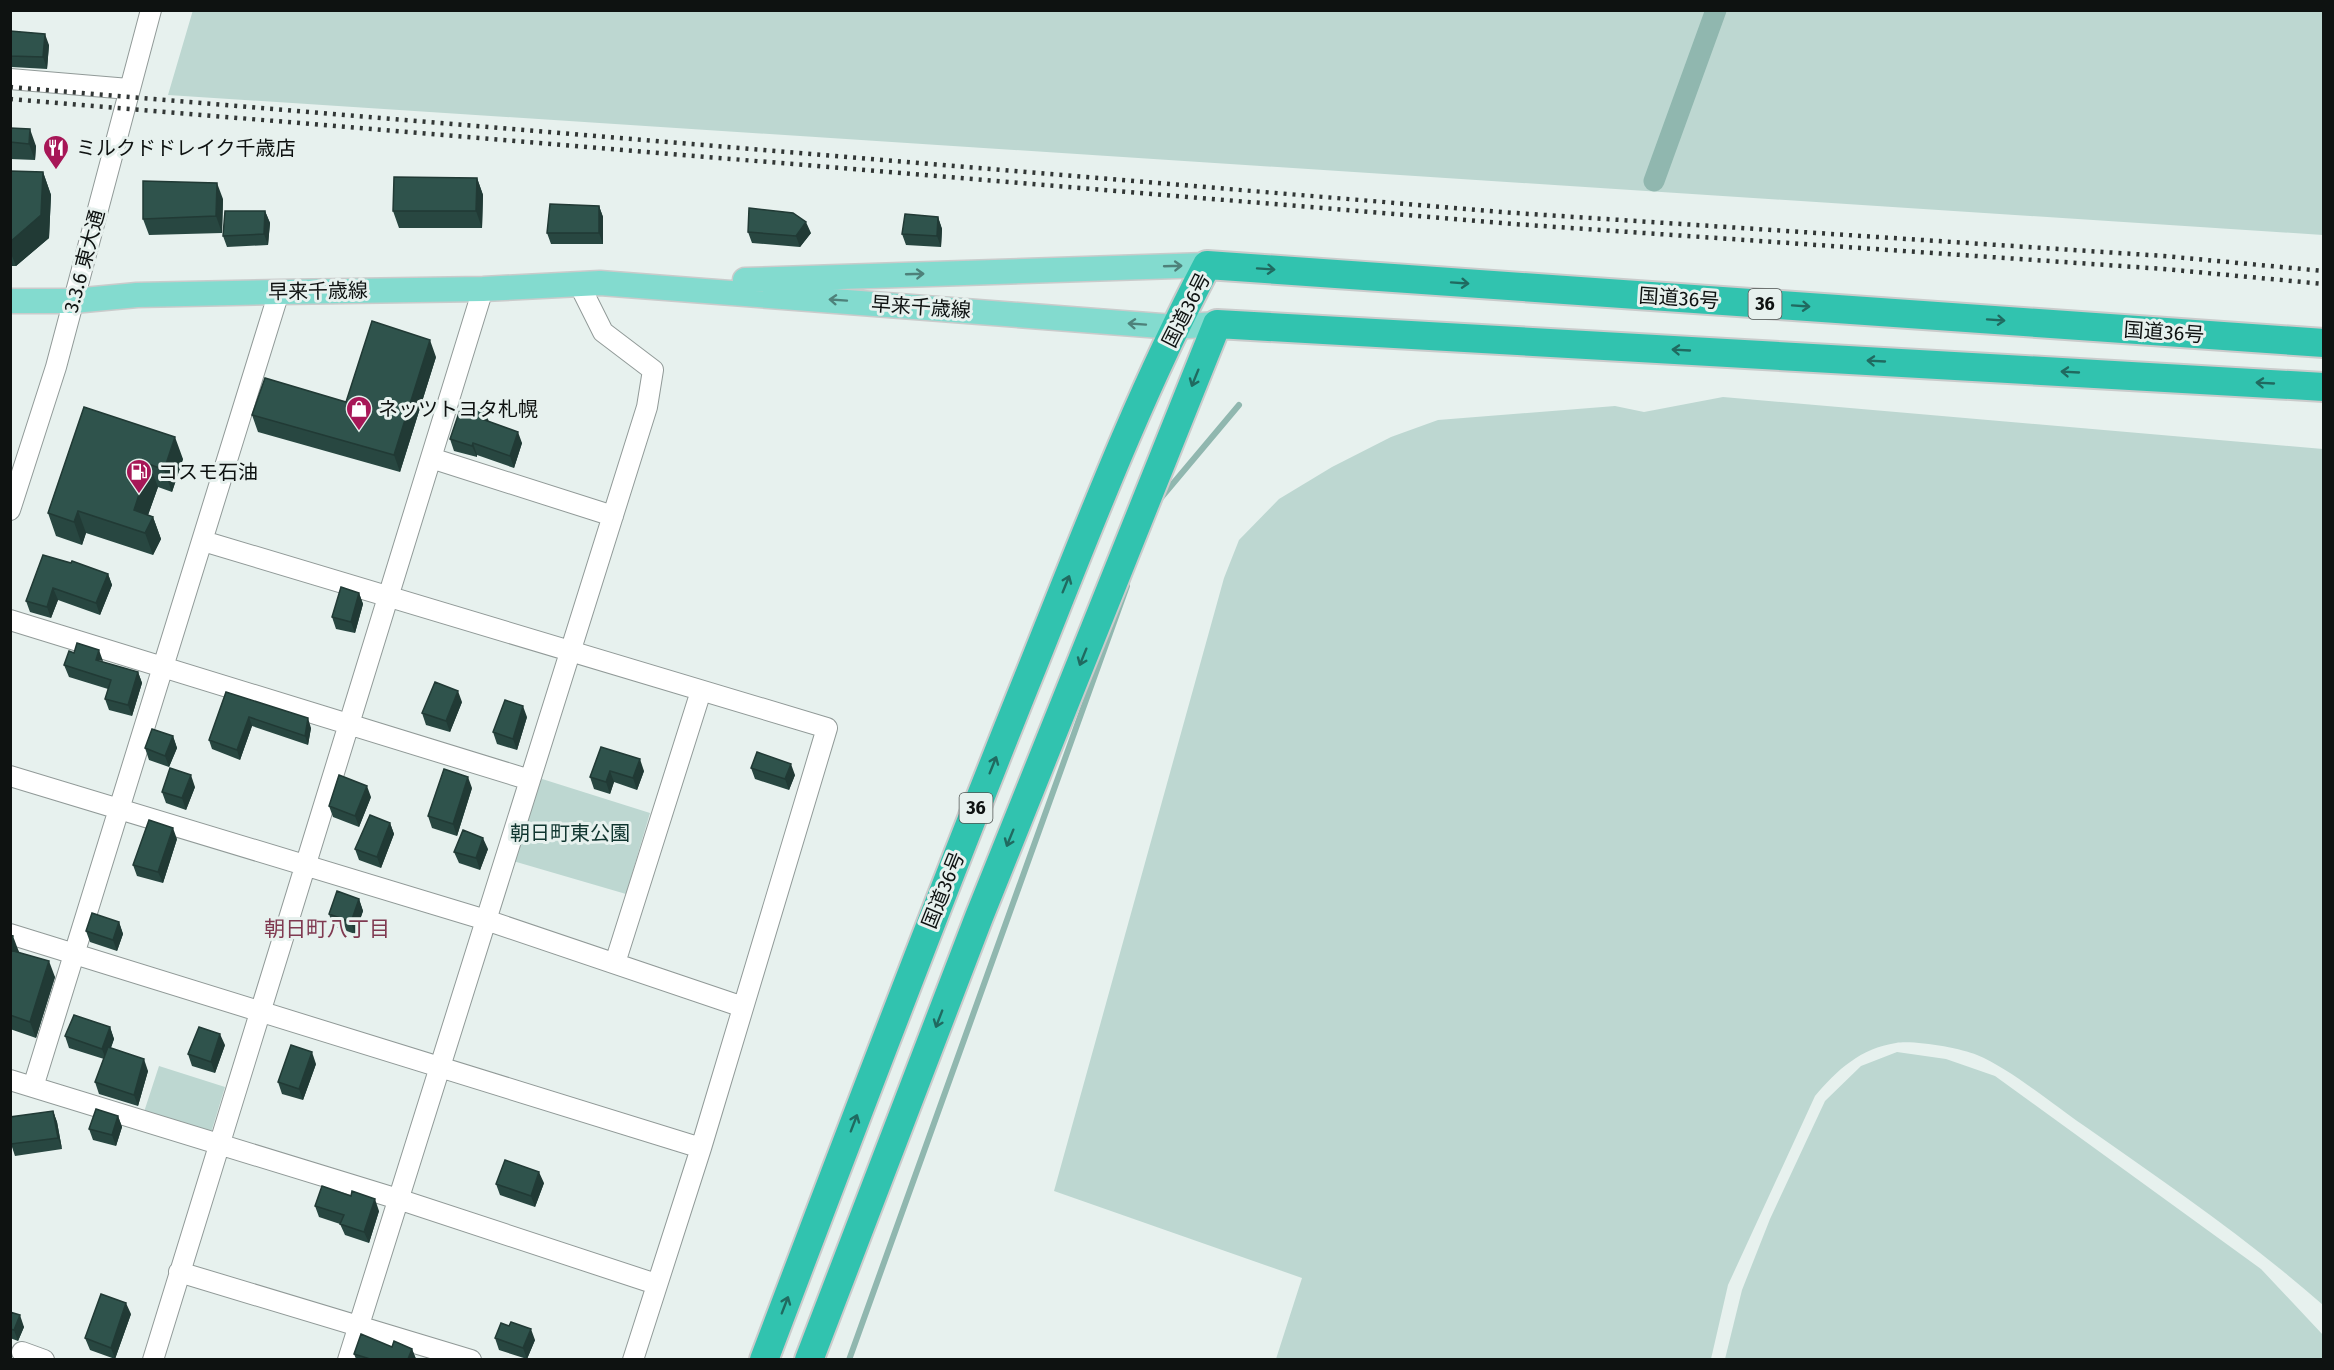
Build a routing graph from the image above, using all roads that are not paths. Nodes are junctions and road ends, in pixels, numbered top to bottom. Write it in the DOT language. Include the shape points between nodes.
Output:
graph roads {
  1 [pos="151,10"];
  2 [pos="10,79"];
  3 [pos="129,89"];
  4 [pos="1207,265"];
  5 [pos="579,284"];
  6 [pos="626,284"];
  7 [pos="483,289"];
  8 [pos="279,292"];
  9 [pos="10,301"];
  10 [pos="74,301"];
  11 [pos="1216,324"];
  12 [pos="1174,327"];
  13 [pos="2324,343"];
  14 [pos="2324,387"];
  15 [pos="431,458"];
  16 [pos="14,489"];
  17 [pos="10,510"];
  18 [pos="613,516"];
  19 [pos="203,541"];
  20 [pos="389,596"];
  21 [pos="10,620"];
  22 [pos="570,652"];
  23 [pos="164,668"];
  24 [pos="701,691"];
  25 [pos="349,723"];
  26 [pos="10,776"];
  27 [pos="530,780"];
  28 [pos="120,809"];
  29 [pos="305,865"];
  30 [pos="486,920"];
  31 [pos="10,934"];
  32 [pos="75,952"];
  33 [pos="615,963"];
  34 [pos="743,1006"];
  35 [pos="260,1011"];
  36 [pos="440,1067"];
  37 [pos="10,1080"];
  38 [pos="33,1087"];
  39 [pos="219,1144"];
  40 [pos="701,1148"];
  41 [pos="398,1199"];
  42 [pos="179,1272"];
  43 [pos="656,1284"];
  44 [pos="358,1326"];
  45 [pos="22,1352"];
  46 [pos="44,1359"];
  47 [pos="153,1359"];
  48 [pos="348,1359"];
  49 [pos="471,1359"];
  50 [pos="633,1359"];
  51 [pos="764,1359"];
  52 [pos="809,1359"];
  1 -- 3 [label="street, 3.3.6 東大通"];
  2 -- 3 [label="street"];
  3 -- 10 [label="street, 3.3.6 東大通"];
  6 -- 4 [label="main road, 早来千歳線, one-way"];
  4 -- 11 [label="highway"];
  4 -- 12 [label="highway, 国道36号 / 36"];
  4 -- 13 [label="highway, 国道36号 / 36, one-way"];
  5 -- 6 [label="main road, 早来千歳線"];
  5 -- 7 [label="main road, 早来千歳線"];
  5 -- 18 [label="street" via="603,332 653,370 647,407"];
  12 -- 6 [label="main road, 早来千歳線, one-way"];
  7 -- 8 [label="main road, 早来千歳線"];
  7 -- 15 [label="street"];
  8 -- 10 [label="main road, 早来千歳線"];
  8 -- 19 [label="street"];
  9 -- 10 [label="main road, 早来千歳線"];
  10 -- 16 [label="street, 3.3.6 東大通" via="57,367"];
  11 -- 12 [label="main road, 早来千歳線"];
  14 -- 11 [label="highway, 国道36号, one-way"];
  11 -- 52 [label="highway, 国道36号 / 36, one-way" via="979,916"];
  51 -- 12 [label="highway, 国道36号 / 36, one-way" via="943,890"];
  15 -- 18 [label="street"];
  15 -- 20 [label="street"];
  16 -- 17 [label="street, 3.3.6 東大通"];
  18 -- 22 [label="street"];
  19 -- 20 [label="street"];
  19 -- 23 [label="street"];
  20 -- 22 [label="street"];
  20 -- 25 [label="street"];
  21 -- 23 [label="street"];
  22 -- 24 [label="street"];
  22 -- 27 [label="street"];
  23 -- 25 [label="street"];
  23 -- 28 [label="street"];
  24 -- 33 [label="street"];
  24 -- 34 [label="street" via="826,728"];
  25 -- 27 [label="street"];
  25 -- 29 [label="street"];
  26 -- 28 [label="street"];
  27 -- 30 [label="street"];
  28 -- 29 [label="street"];
  28 -- 32 [label="street"];
  29 -- 30 [label="street"];
  29 -- 35 [label="street"];
  30 -- 33 [label="street"];
  30 -- 36 [label="street"];
  31 -- 32 [label="street"];
  32 -- 35 [label="street"];
  32 -- 38 [label="street"];
  33 -- 34 [label="street"];
  34 -- 40 [label="street"];
  35 -- 36 [label="street"];
  35 -- 39 [label="street"];
  36 -- 40 [label="street"];
  36 -- 41 [label="street"];
  37 -- 38 [label="street"];
  38 -- 39 [label="street"];
  39 -- 41 [label="street"];
  39 -- 42 [label="street"];
  40 -- 43 [label="street"];
  41 -- 43 [label="street"];
  41 -- 44 [label="street"];
  42 -- 44 [label="street"];
  42 -- 47 [label="street"];
  43 -- 50 [label="street"];
  44 -- 48 [label="street"];
  44 -- 49 [label="street"];
  45 -- 46 [label="street"];
}
